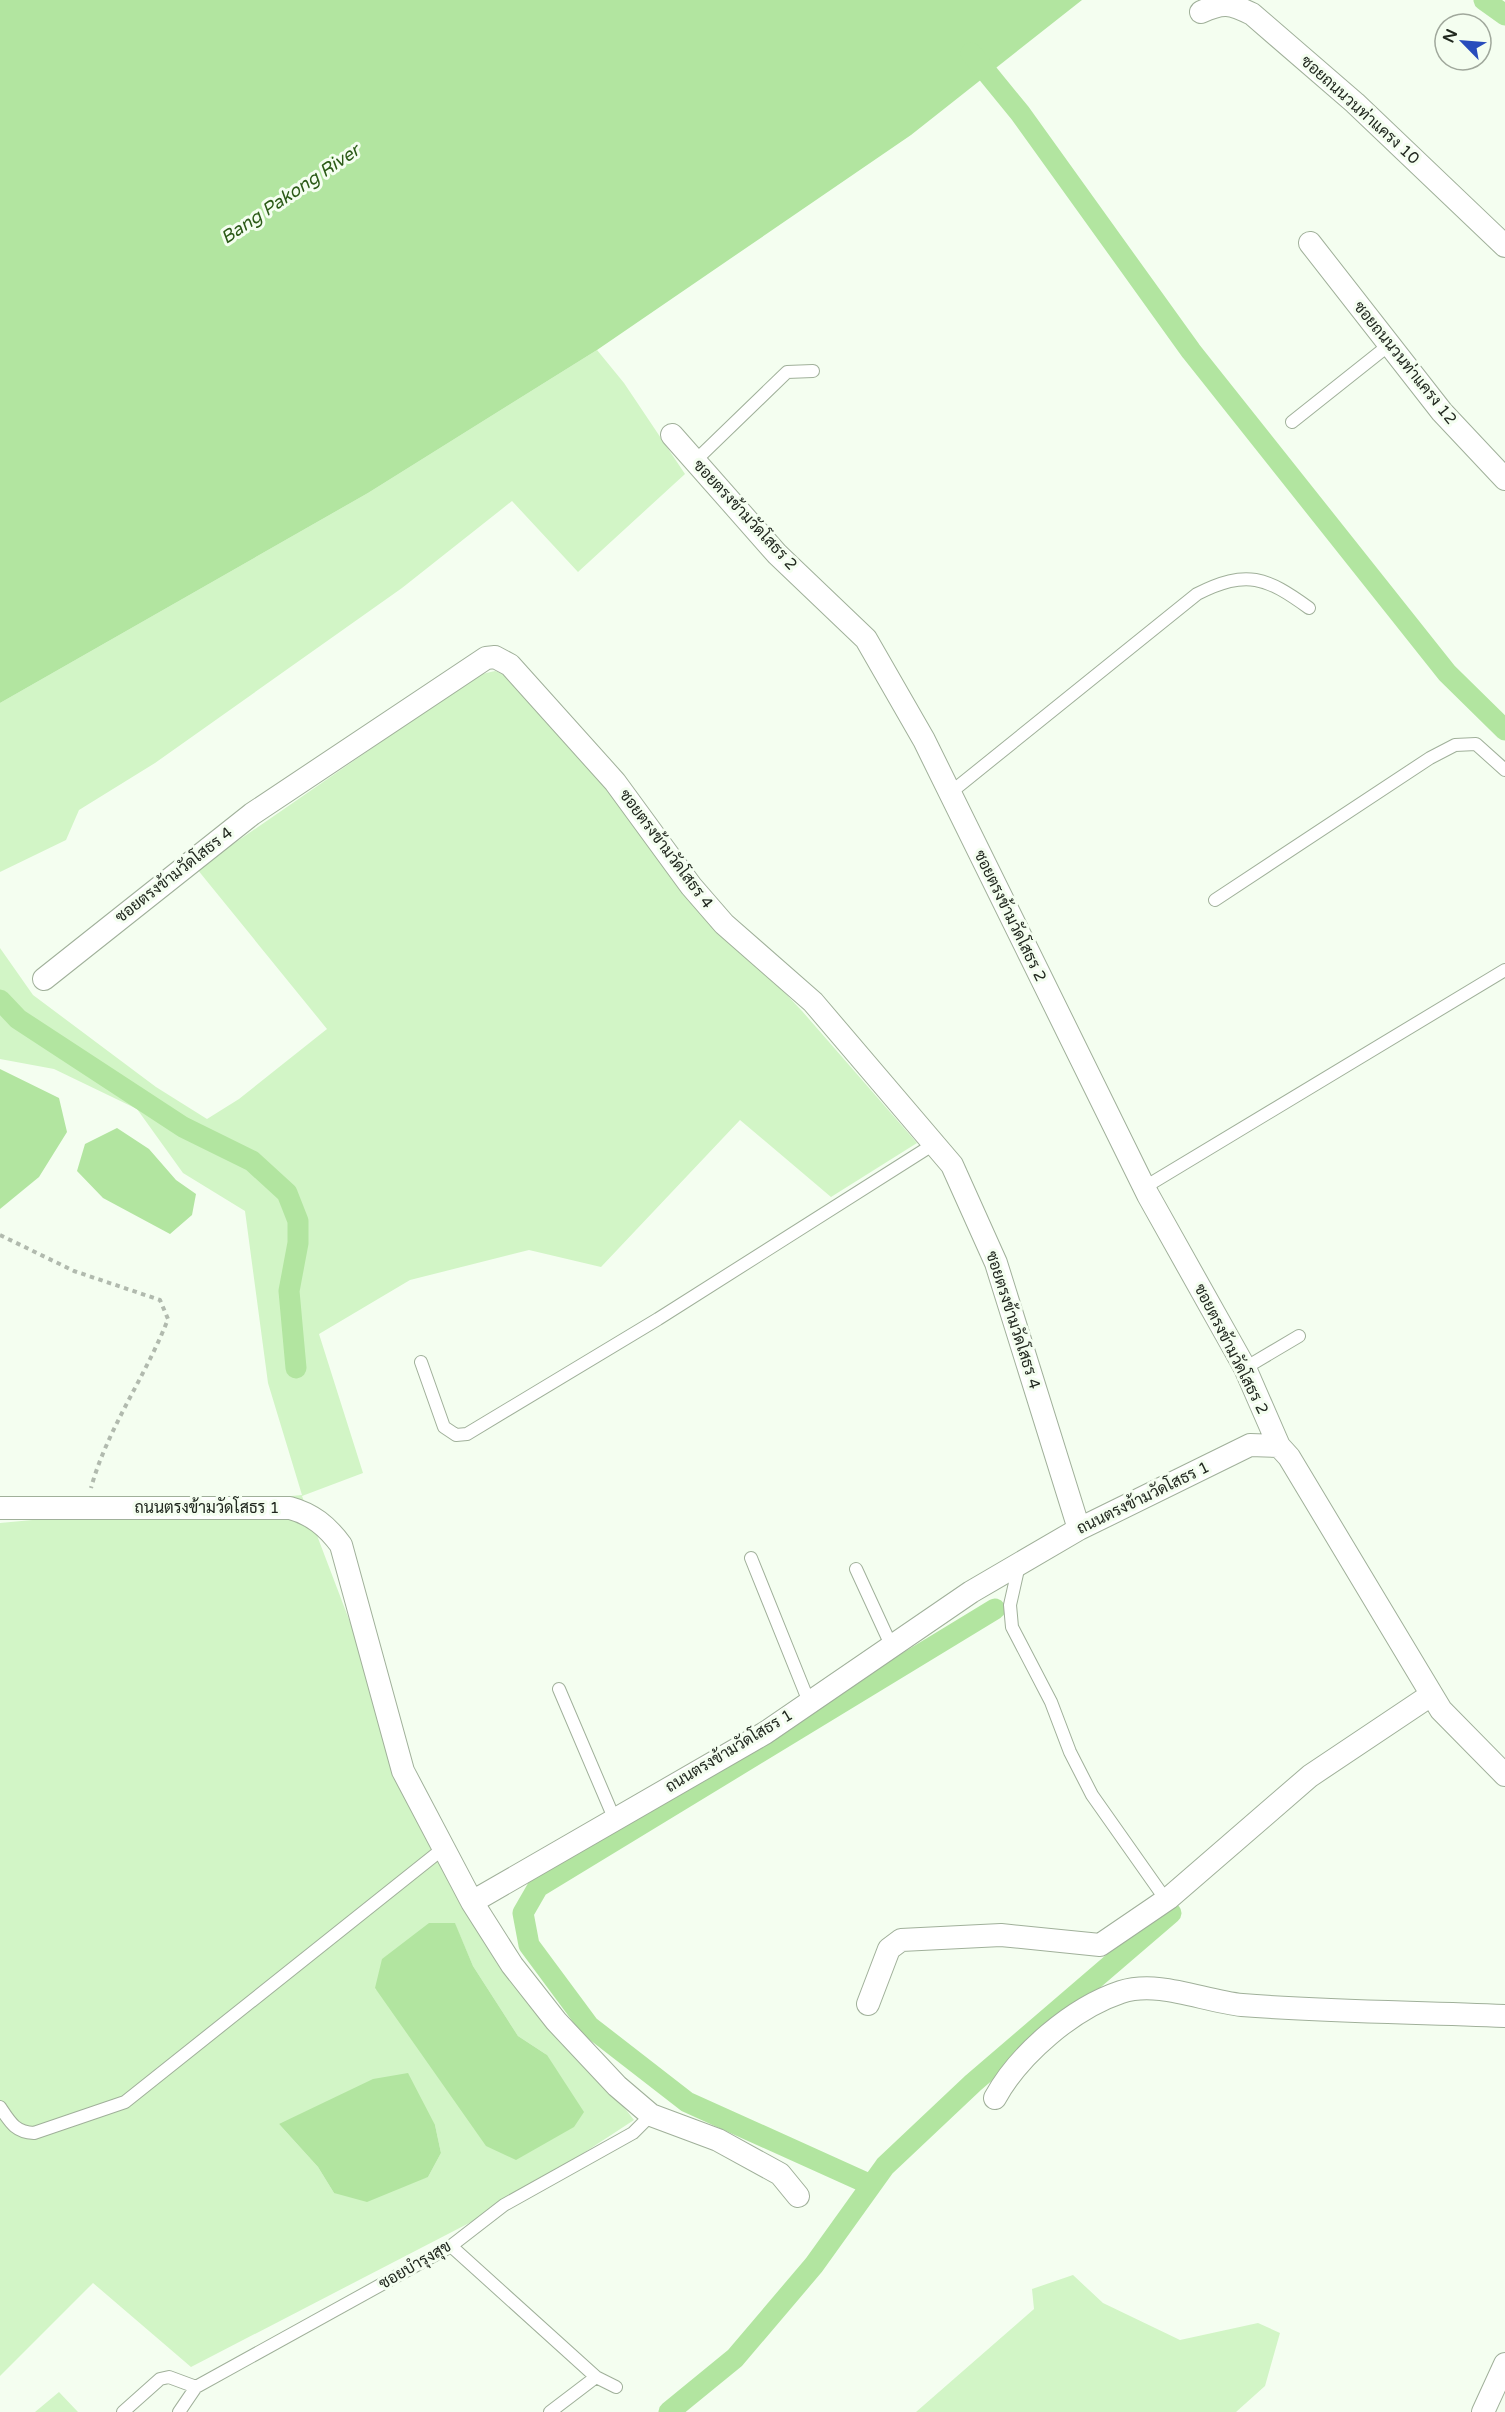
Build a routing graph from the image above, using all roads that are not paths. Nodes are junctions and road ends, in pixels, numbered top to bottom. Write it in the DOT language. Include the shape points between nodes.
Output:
graph roads {
  1 [pos="1201,12"];
  2 [pos="1310,243"];
  3 [pos="1505,246"];
  4 [pos="1389,345"];
  5 [pos="813,371"];
  6 [pos="1292,422"];
  7 [pos="672,435"];
  8 [pos="694,461"];
  9 [pos="1505,479"];
  10 [pos="1309,608"];
  11 [pos="1505,770"];
  12 [pos="950,793"];
  13 [pos="1215,900"];
  14 [pos="1505,970"];
  15 [pos="44,979"];
  16 [pos="934,1144"];
  17 [pos="1145,1187"];
  18 [pos="1299,1336"];
  19 [pos="421,1362"];
  20 [pos="1245,1368"];
  21 [pos="1279,1446"];
  22 [pos="0,1508"];
  23 [pos="1079,1529"];
  24 [pos="751,1558"];
  25 [pos="1019,1565"];
  26 [pos="856,1569"];
  27 [pos="891,1645"];
  28 [pos="559,1689"];
  29 [pos="1431,1695"];
  30 [pos="809,1702"];
  31 [pos="1505,1775"];
  32 [pos="614,1818"];
  33 [pos="445,1847"];
  34 [pos="1166,1900"];
  35 [pos="472,1902"];
  36 [pos="868,2004"];
  37 [pos="1505,2016"];
  38 [pos="995,2098"];
  39 [pos="0,2107"];
  40 [pos="651,2115"];
  41 [pos="798,2196"];
  42 [pos="451,2246"];
  43 [pos="1503,2374"];
  44 [pos="596,2378"];
  45 [pos="196,2387"];
  46 [pos="616,2387"];
  47 [pos="123,2412"];
  48 [pos="179,2412"];
  49 [pos="550,2412"];
  50 [pos="1484,2412"];
  1 -- 3 [label="street, ซอยถนนวนท่าแครง 10" via="1219,4 1251,14 1355,103"];
  2 -- 4 [label="street, ซอยถนนวนท่าแครง 12"];
  4 -- 6 [label="lane"];
  4 -- 9 [label="street, ซอยถนนวนท่าแครง 12" via="1442,412"];
  5 -- 8 [label="lane" via="787,372"];
  7 -- 8 [label="street, ซอยตรงข้ามวัดโสธร 2"];
  8 -- 12 [label="street, ซอยตรงข้ามวัดโสธร 2" via="777,554 866,639"];
  10 -- 12 [label="lane" via="1278,586 1253,579 1223,581 1206,590"];
  11 -- 13 [label="lane" via="1476,744 1455,745"];
  12 -- 17 [label="street, ซอยตรงข้ามวัดโสธร 2"];
  14 -- 17 [label="lane"];
  15 -- 16 [label="street, ซอยตรงข้ามวัดโสธร 4" via="252,814 486,658 495,657 510,665 615,782 691,886 724,924 813,1002"];
  16 -- 19 [label="lane" via="658,1319 467,1434 456,1435 444,1427"];
  16 -- 23 [label="street, ซอยตรงข้ามวัดโสธร 4" via="952,1165 996,1263"];
  17 -- 20 [label="street, ซอยตรงข้ามวัดโสธร 2"];
  18 -- 20 [label="lane"];
  20 -- 21 [label="street, ซอยตรงข้ามวัดโสธร 2"];
  21 -- 23 [label="street, ถนนตรงข้ามวัดโสธร 1" via="1250,1445"];
  21 -- 29 [label="street"];
  22 -- 33 [label="street, ถนนตรงข้ามวัดโสธร 1" via="290,1508 306,1512 341,1545 403,1771"];
  23 -- 25 [label="street, ถนนตรงข้ามวัดโสธร 1"];
  24 -- 30 [label="lane"];
  25 -- 27 [label="street, ถนนตรงข้ามวัดโสธร 1"];
  25 -- 34 [label="lane" via="1010,1605 1012,1627 1092,1795"];
  26 -- 27 [label="lane"];
  27 -- 30 [label="street, ถนนตรงข้ามวัดโสธร 1"];
  28 -- 32 [label="lane"];
  29 -- 31 [label="street" via="1457,1728"];
  29 -- 34 [label="street" via="1310,1776"];
  30 -- 32 [label="street, ถนนตรงข้ามวัดโสธร 1" via="765,1733"];
  32 -- 35 [label="street, ถนนตรงข้ามวัดโสธร 1"];
  33 -- 35 [label="street, ถนนตรงข้ามวัดโสธร 1"];
  33 -- 39 [label="lane" via="125,2102 34,2133 22,2133"];
  34 -- 36 [label="street" via="1100,1945 1001,1935 901,1941 890,1949"];
  35 -- 40 [label="street" via="512,1965 556,2021 617,2086"];
  37 -- 38 [label="street" via="1240,2004 1146,1988 1121,1992 1066,2019 1005,2080"];
  40 -- 41 [label="street" via="718,2140 780,2174"];
  40 -- 42 [label="lane, ซอยบำรุงสุข" via="633,2133 504,2205"];
  42 -- 44 [label="lane"];
  42 -- 45 [label="lane, ซอยบำรุงสุข"];
  43 -- 50 [label="street"];
  44 -- 46 [label="lane"];
  44 -- 49 [label="lane"];
  45 -- 47 [label="lane" via="169,2377 160,2379"];
  45 -- 48 [label="lane, ซอยบำรุงสุข"];
}
